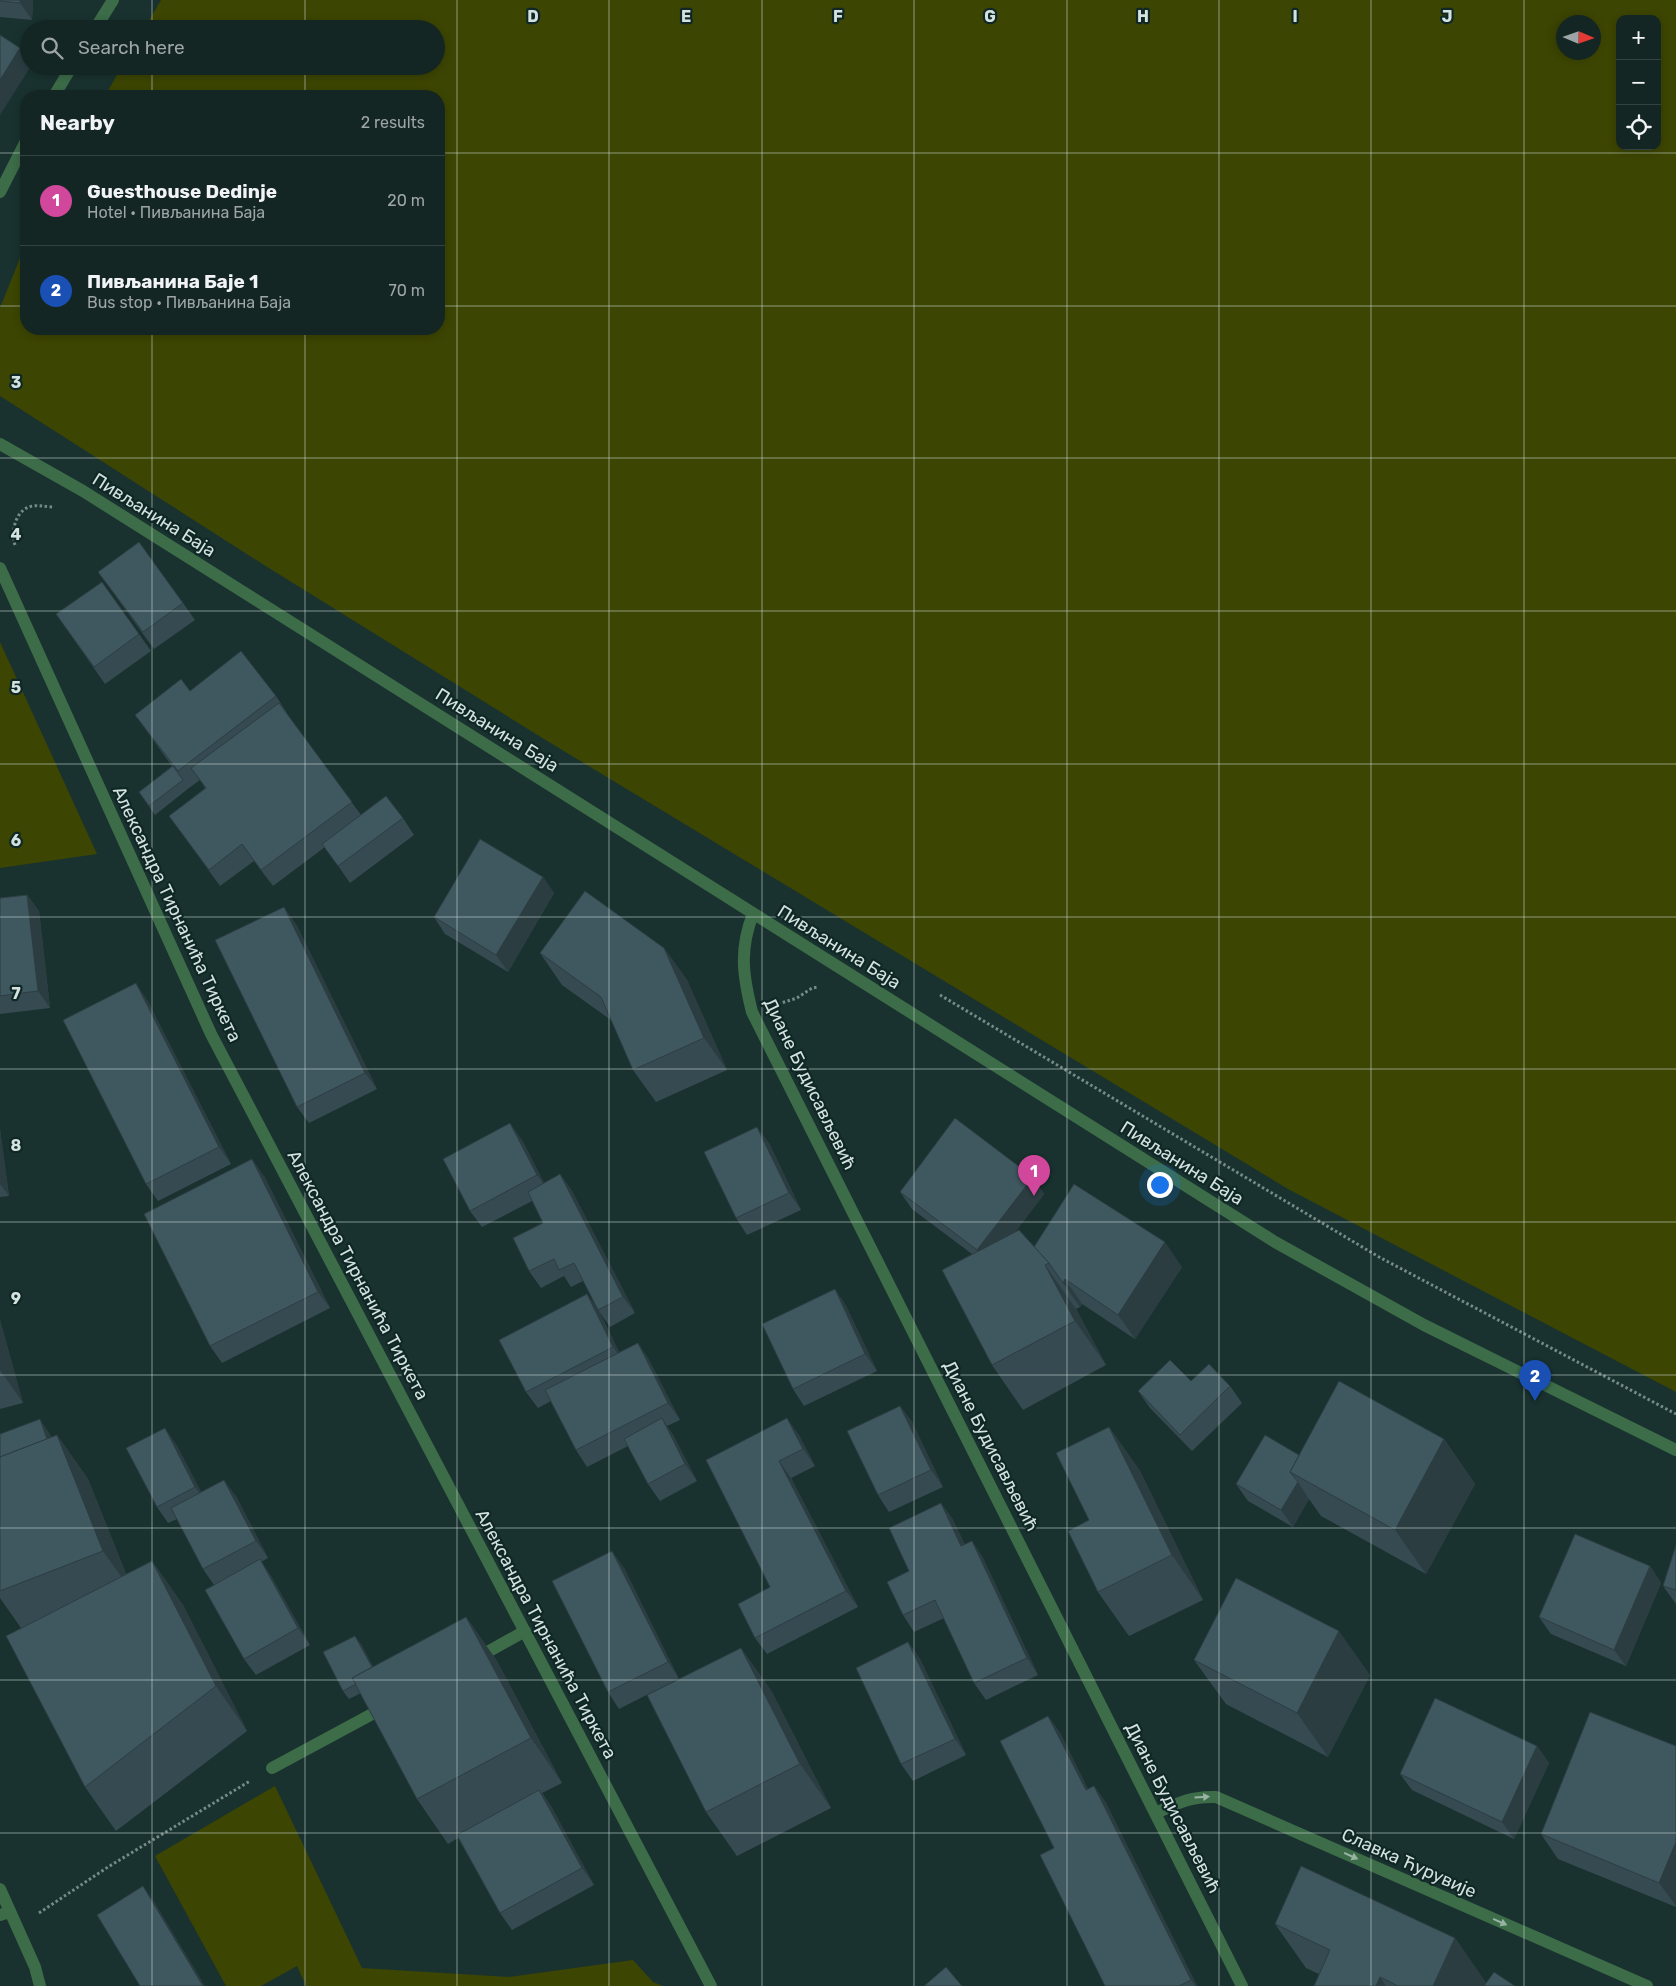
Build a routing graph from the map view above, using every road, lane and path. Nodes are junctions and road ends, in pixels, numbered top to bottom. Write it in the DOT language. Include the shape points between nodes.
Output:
graph roads {
  1 [pos="112,0"];
  2 [pos="100,20"];
  3 [pos="67,75"];
  4 [pos="58,90"];
  5 [pos="20,152"];
  6 [pos="0,192"];
  7 [pos="0,444"];
  8 [pos="83,492"];
  9 [pos="16,546"];
  10 [pos="0,568"];
  11 [pos="753,914"];
  12 [pos="936,993"];
  13 [pos="1676,1414"];
  14 [pos="1676,1450"];
  15 [pos="525,1631"];
  16 [pos="464,1664"];
  17 [pos="394,1702"];
  18 [pos="272,1768"];
  19 [pos="1156,1813"];
  20 [pos="0,1890"];
  21 [pos="5,1914"];
  22 [pos="18,1927"];
  23 [pos="40,1986"];
  24 [pos="711,1986"];
  25 [pos="1242,1986"];
  26 [pos="1647,1986"];
  1 -- 2 [label="street"];
  3 -- 4 [label="street"];
  5 -- 6 [label="street"];
  7 -- 8 [label="street, Пивљанина Баја"];
  8 -- 9 [label="path" via="72,515 59,508 43,506 31,506 21,512 15,523 13,539"];
  8 -- 11 [label="street, Пивљанина Баја"];
  10 -- 15 [label="street, Александра Тирнанића Тиркета" via="211,1034"];
  11 -- 14 [label="street, Пивљанина Баја" via="1266,1236 1348,1284 1432,1330"];
  11 -- 19 [label="street, Диане Будисављевић" via="746,932 743,956 744,978 752,1012"];
  12 -- 13 [label="path" via="1379,1257"];
  15 -- 16 [label="street"];
  15 -- 24 [label="street, Александра Тирнанића Тиркета"];
  17 -- 18 [label="street"];
  18 -- 22 [label="path" via="108,1867"];
  19 -- 25 [label="street, Диане Будисављевић"];
  19 -- 26 [label="street, Славка Ћурувије, one-way" via="1186,1799 1216,1797"];
  20 -- 21 [label="street"];
  21 -- 22 [label="street"];
  22 -- 23 [label="street"];
}
